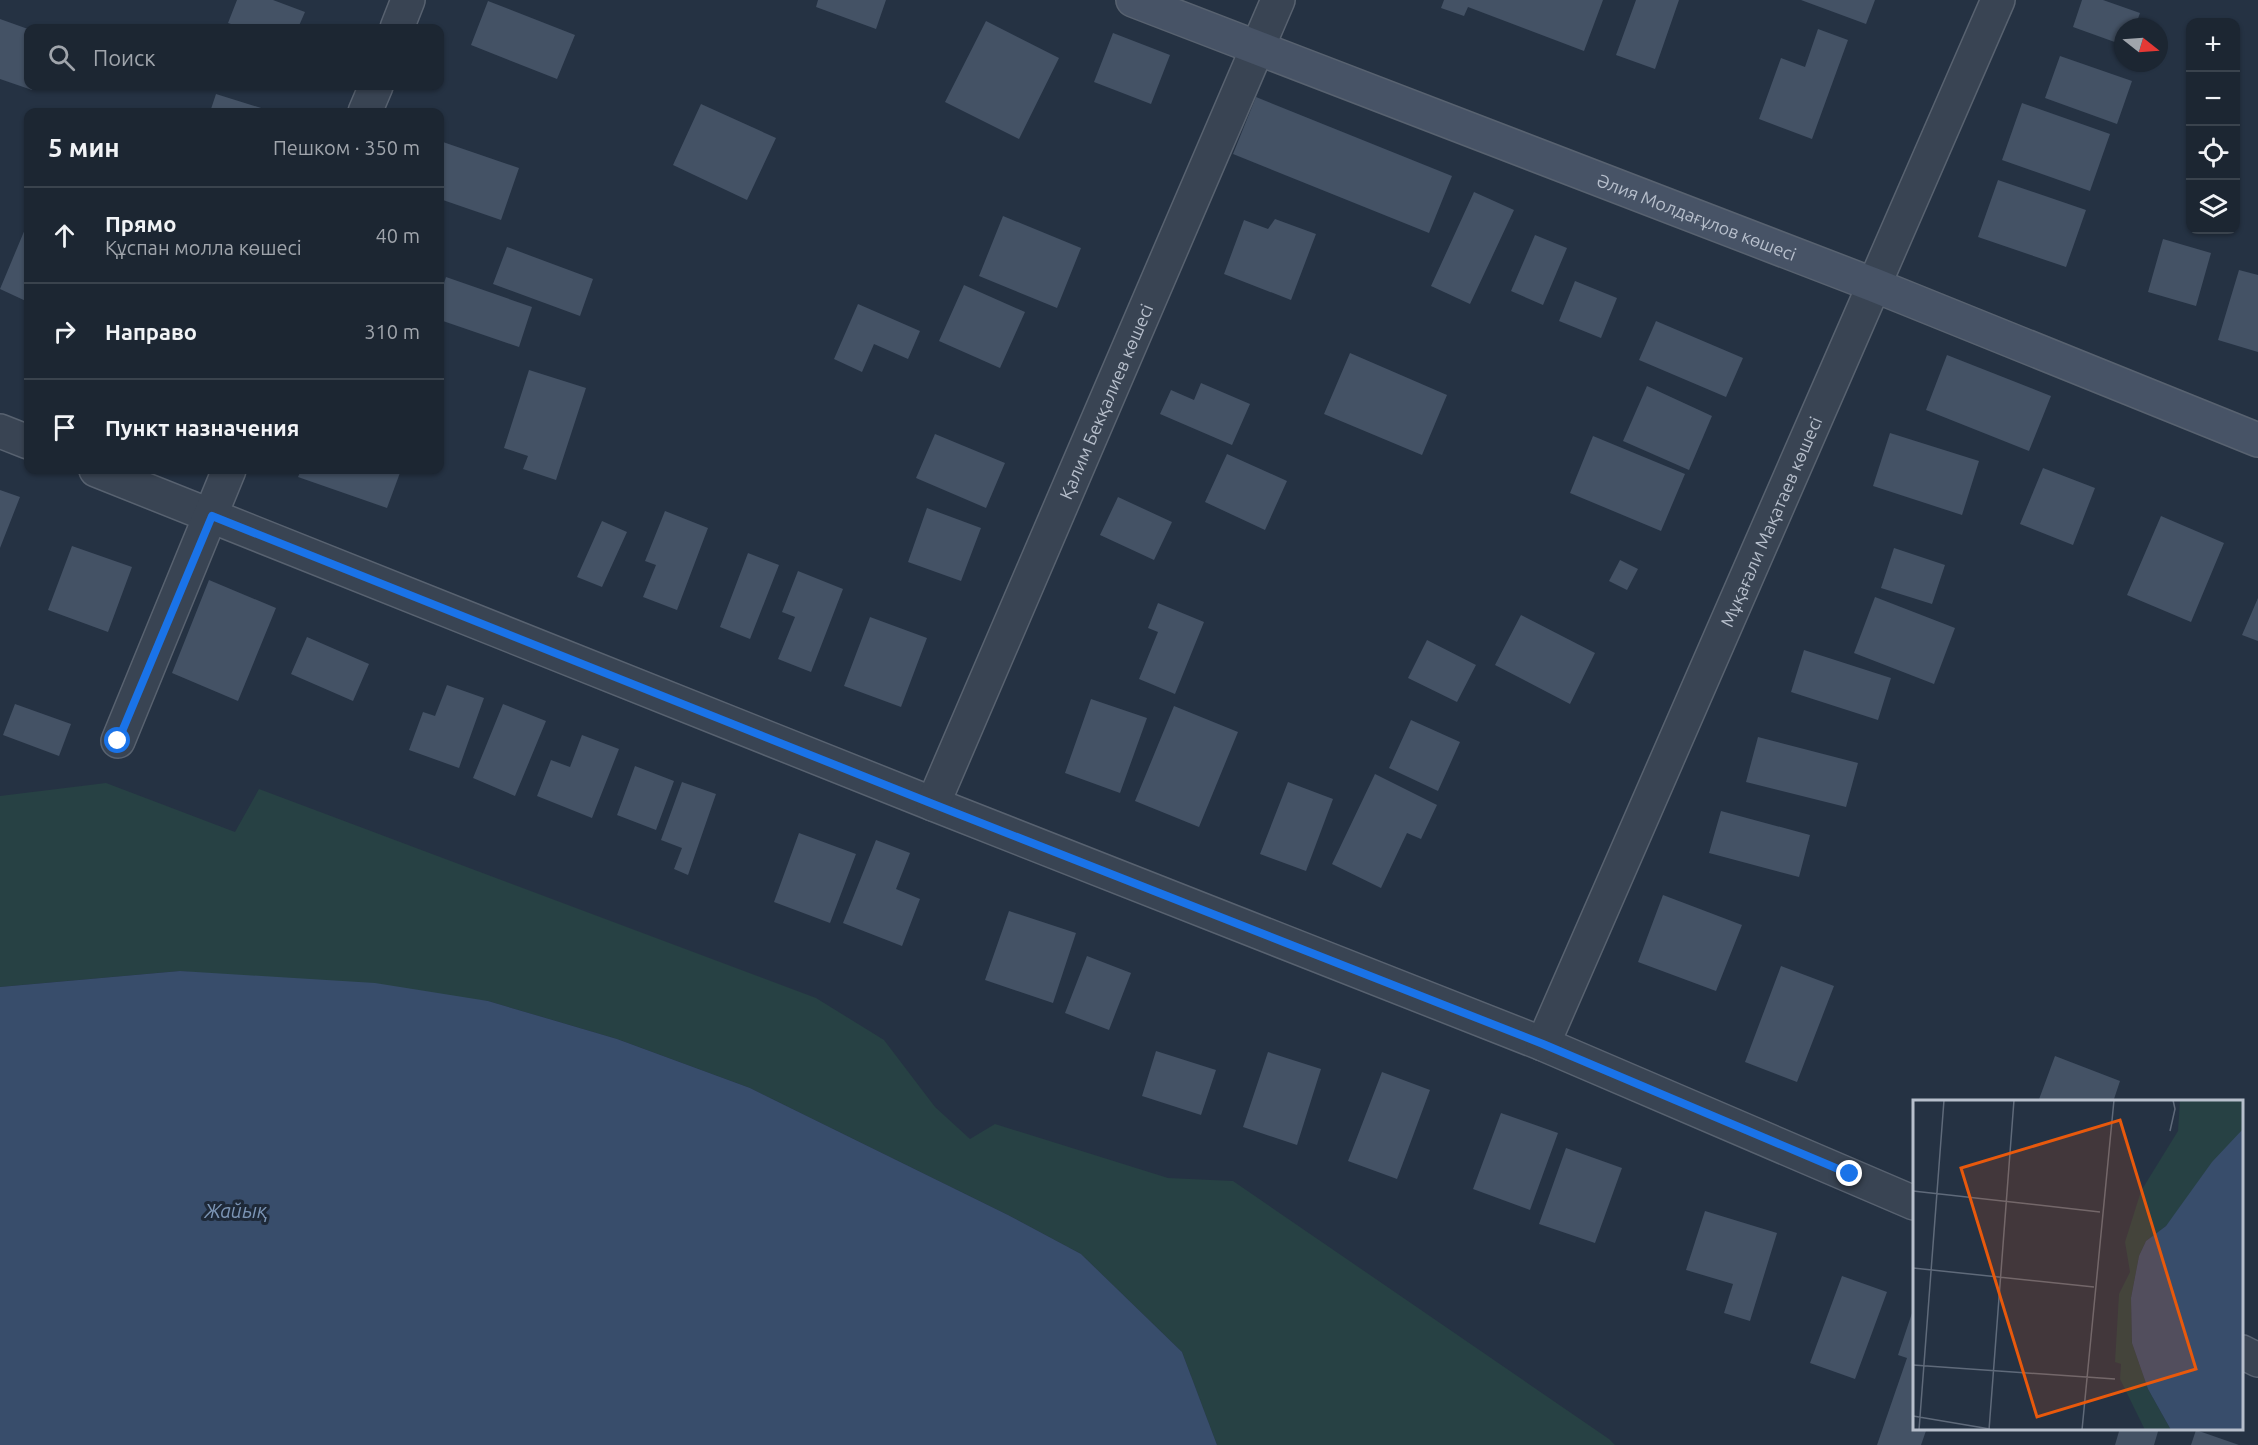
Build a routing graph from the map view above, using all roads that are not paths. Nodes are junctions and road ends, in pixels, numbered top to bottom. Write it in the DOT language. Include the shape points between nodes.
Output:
graph roads {
  1 [pos="408,0"];
  2 [pos="1133,0"];
  3 [pos="1278,0"];
  4 [pos="1998,0"];
  5 [pos="399,24"];
  6 [pos="1257,48"];
  7 [pos="373,90"];
  8 [pos="367,108"];
  9 [pos="1874,285"];
  10 [pos="0,431"];
  11 [pos="24,440"];
  12 [pos="2258,441"];
  13 [pos="106,474"];
  14 [pos="228,474"];
  15 [pos="212,516"];
  16 [pos="118,741"];
  17 [pos="933,804"];
  18 [pos="1543,1044"];
  19 [pos="1913,1203"];
  20 [pos="2243,1353"];
  21 [pos="2258,1360"];
  1 -- 5 [label="street"];
  2 -- 6 [label="main road, Әлия Молдағұлов көшесі"];
  3 -- 6 [label="street, Қалим Бекқалиев көшесі"];
  4 -- 9 [label="street, Мұқағали Мақатаев көшесі"];
  6 -- 9 [label="main road, Әлия Молдағұлов көшесі"];
  6 -- 17 [label="street, Қалим Бекқалиев көшесі"];
  7 -- 8 [label="street"];
  9 -- 12 [label="main road, Әлия Молдағұлов көшесі"];
  9 -- 18 [label="street, Мұқағали Мақатаев көшесі"];
  10 -- 11 [label="street"];
  13 -- 15 [label="street"];
  14 -- 15 [label="street"];
  15 -- 16 [label="street"];
  15 -- 17 [label="street"];
  17 -- 18 [label="street"];
  18 -- 19 [label="street"];
  20 -- 21 [label="street"];
}
